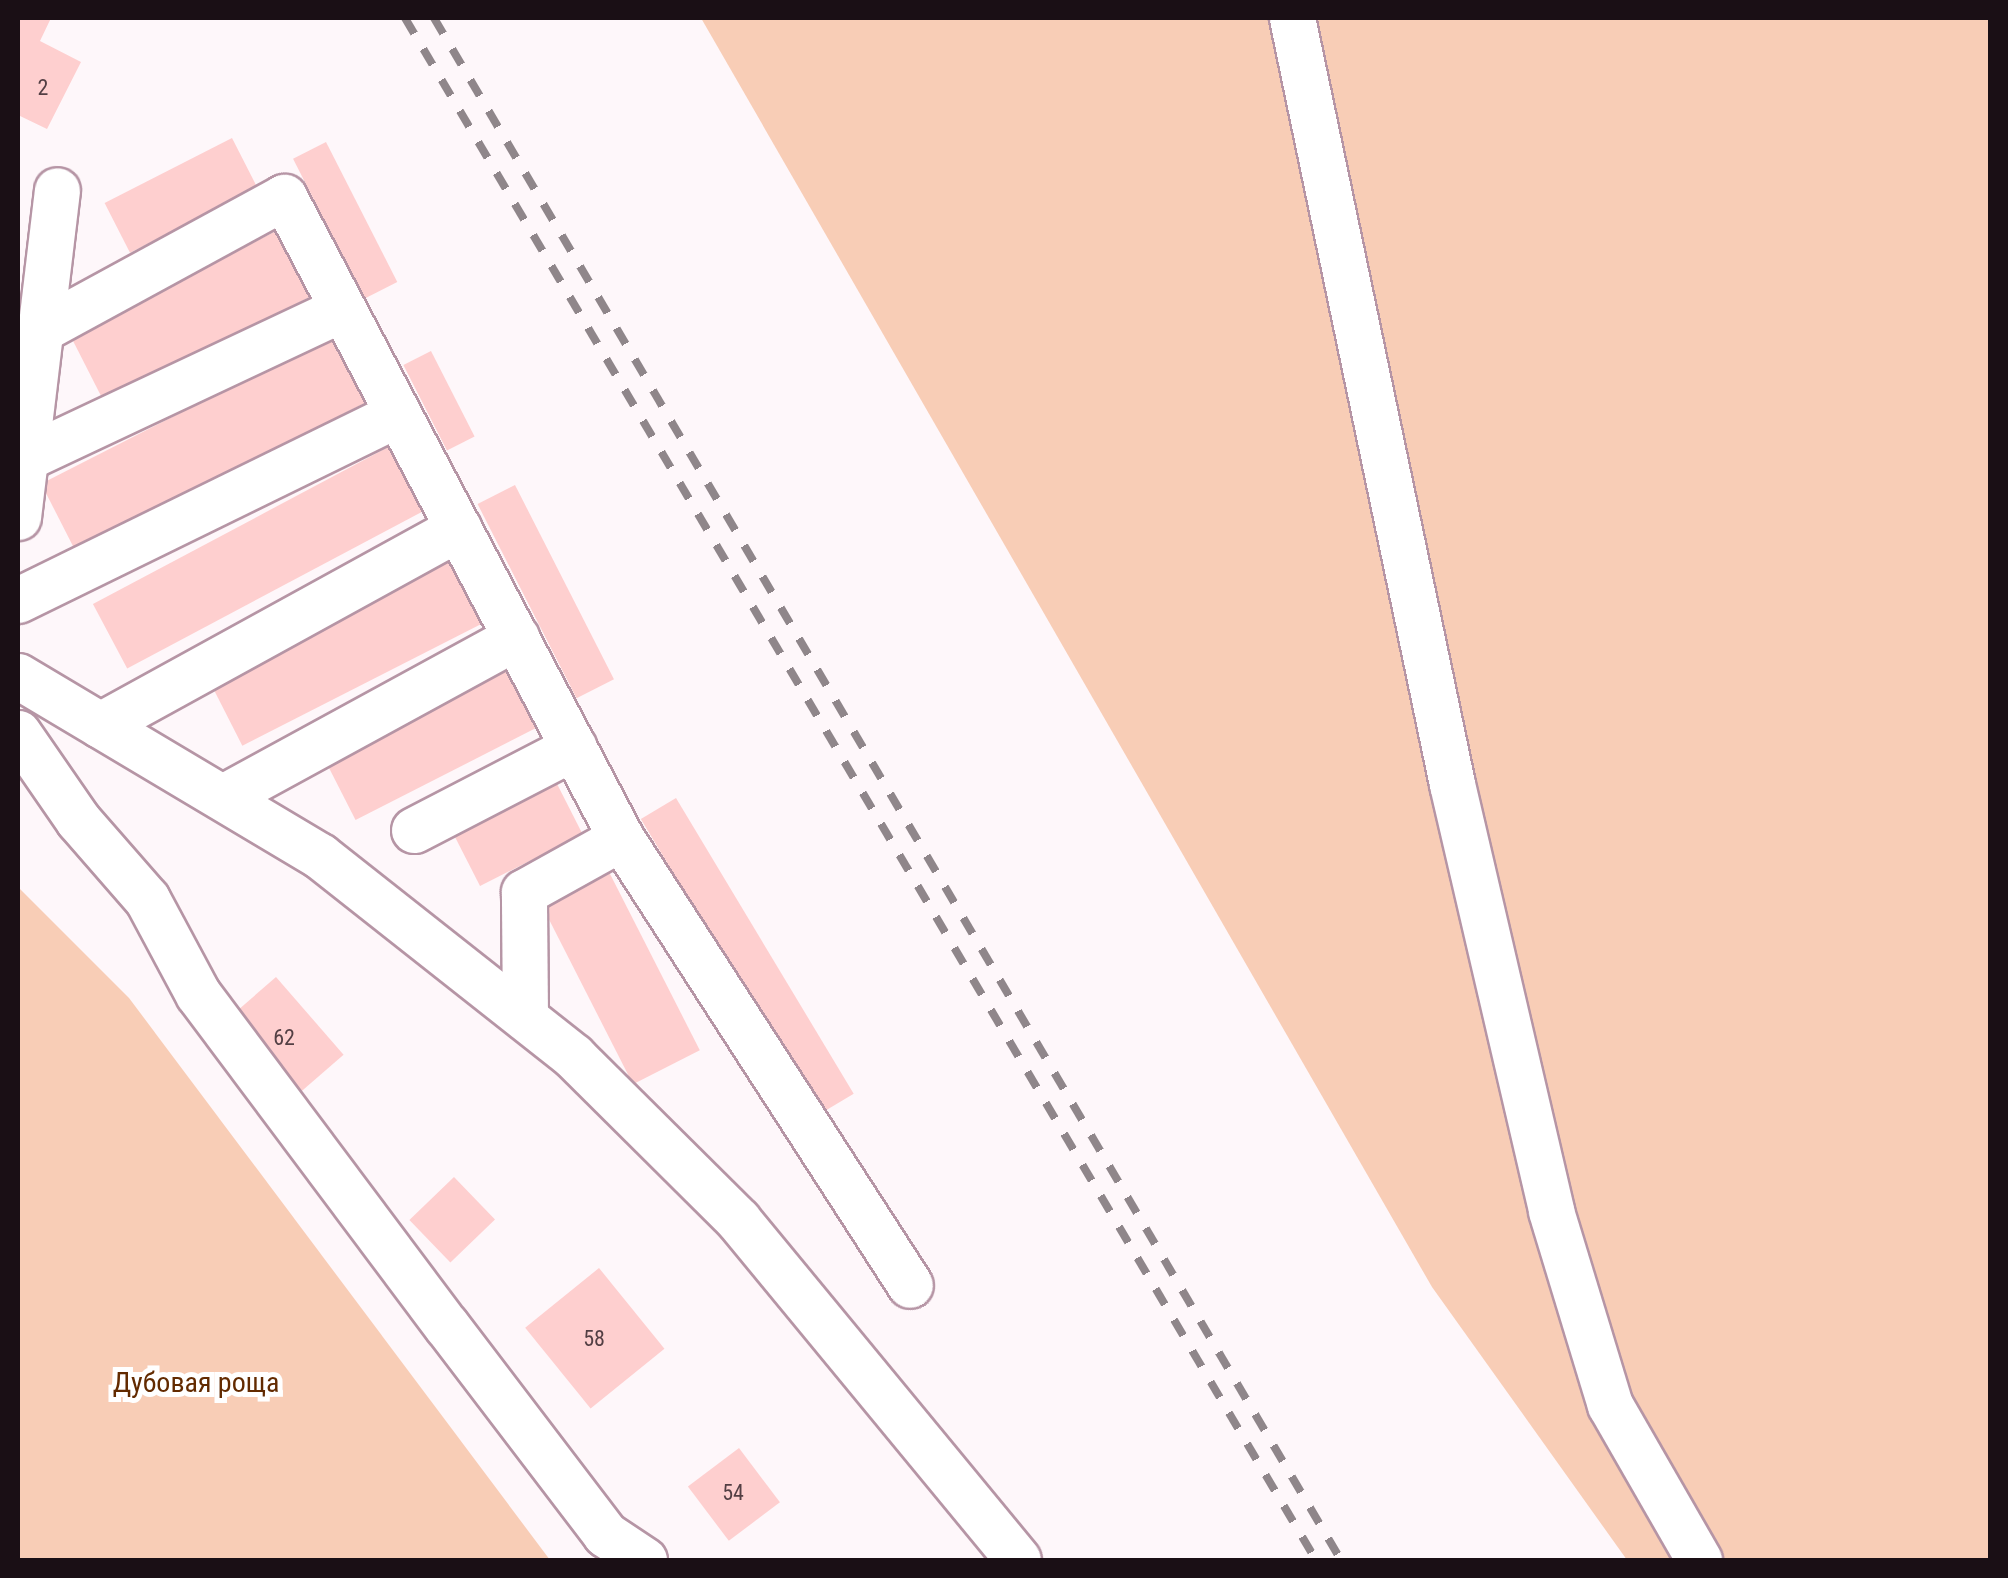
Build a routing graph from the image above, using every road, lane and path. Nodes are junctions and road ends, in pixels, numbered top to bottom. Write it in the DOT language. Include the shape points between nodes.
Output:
graph roads {
  1 [pos="1292,18"];
  2 [pos="57,190"];
  3 [pos="342,309"];
  4 [pos="40,330"];
  5 [pos="398,414"];
  6 [pos="24,458"];
  7 [pos="18,517"];
  8 [pos="458,528"];
  9 [pos="18,600"];
  10 [pos="516,637"];
  11 [pos="18,676"];
  12 [pos="100,724"];
  13 [pos="18,733"];
  14 [pos="574,747"];
  15 [pos="223,798"];
  16 [pos="414,830"];
  17 [pos="622,838"];
  18 [pos="525,1018"];
  19 [pos="910,1284"];
  20 [pos="644,1560"];
  21 [pos="1018,1560"];
  22 [pos="1699,1560"];
  1 -- 22 [label="street" via="1452,784 1550,1212 1610,1405"];
  2 -- 4 [label="street"];
  3 -- 4 [label="street" via="284,197"];
  3 -- 5 [label="street"];
  3 -- 6 [label="street"];
  4 -- 6 [label="street"];
  5 -- 8 [label="street"];
  5 -- 9 [label="street"];
  6 -- 7 [label="street"];
  8 -- 10 [label="street"];
  8 -- 12 [label="street"];
  10 -- 14 [label="street"];
  10 -- 15 [label="street"];
  11 -- 12 [label="street"];
  12 -- 15 [label="street"];
  13 -- 20 [label="street" via="78,820 148,899 198,994 446,1325 605,1534"];
  14 -- 16 [label="street"];
  14 -- 17 [label="street"];
  15 -- 18 [label="street" via="320,856"];
  17 -- 18 [label="street" via="524,892"];
  17 -- 19 [label="street"];
  18 -- 21 [label="street" via="573,1056 738,1220"];
}
